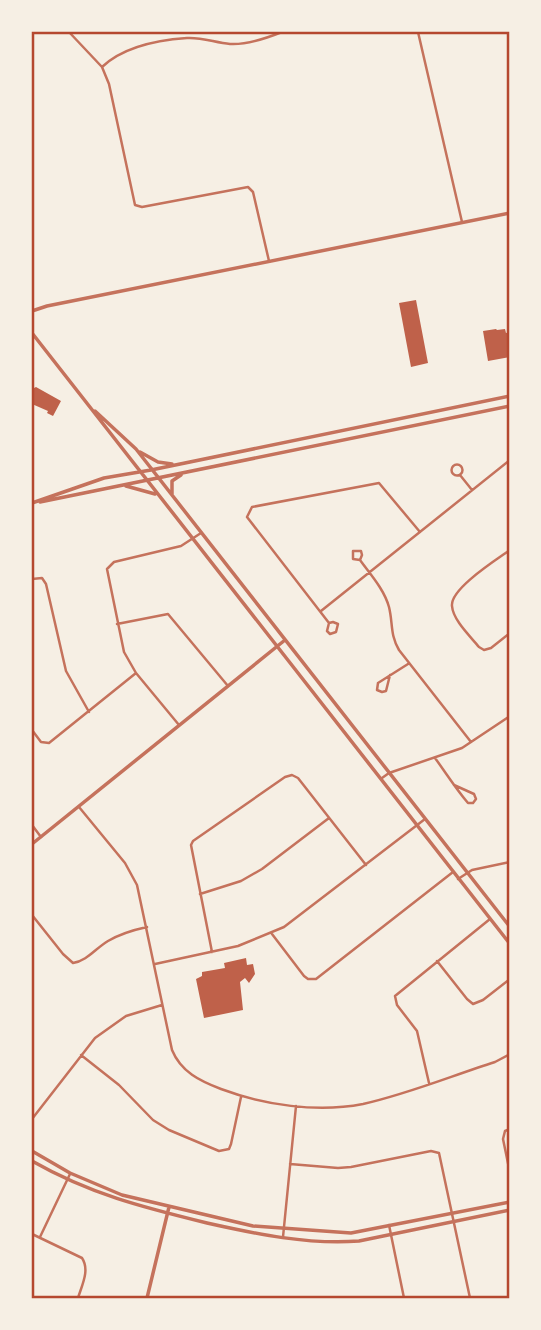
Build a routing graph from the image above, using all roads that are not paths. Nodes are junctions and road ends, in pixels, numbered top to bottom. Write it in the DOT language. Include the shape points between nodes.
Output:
graph roads {
  1 [pos="69,32"];
  2 [pos="282,32"];
  3 [pos="418,32"];
  4 [pos="102,67"];
  5 [pos="509,213"];
  6 [pos="463,222"];
  7 [pos="269,261"];
  8 [pos="32,311"];
  9 [pos="32,333"];
  10 [pos="509,396"];
  11 [pos="89,406"];
  12 [pos="509,406"];
  13 [pos="136,449"];
  14 [pos="509,460"];
  15 [pos="176,465"];
  16 [pos="151,470"];
  17 [pos="139,471"];
  18 [pos="185,472"];
  19 [pos="460,475"];
  20 [pos="158,478"];
  21 [pos="146,480"];
  22 [pos="121,485"];
  23 [pos="472,490"];
  24 [pos="157,495"];
  25 [pos="172,496"];
  26 [pos="32,504"];
  27 [pos="420,532"];
  28 [pos="201,533"];
  29 [pos="193,540"];
  30 [pos="509,550"];
  31 [pos="360,560"];
  32 [pos="369,573"];
  33 [pos="32,579"];
  34 [pos="320,612"];
  35 [pos="328,623"];
  36 [pos="117,624"];
  37 [pos="509,633"];
  38 [pos="285,640"];
  39 [pos="277,647"];
  40 [pos="409,663"];
  41 [pos="136,673"];
  42 [pos="390,675"];
  43 [pos="228,687"];
  44 [pos="89,712"];
  45 [pos="509,716"];
  46 [pos="179,725"];
  47 [pos="32,730"];
  48 [pos="471,742"];
  49 [pos="435,758"];
  50 [pos="389,773"];
  51 [pos="380,779"];
  52 [pos="454,785"];
  53 [pos="78,807"];
  54 [pos="329,818"];
  55 [pos="425,819"];
  56 [pos="32,825"];
  57 [pos="417,826"];
  58 [pos="41,837"];
  59 [pos="32,844"];
  60 [pos="509,862"];
  61 [pos="366,865"];
  62 [pos="453,872"];
  63 [pos="467,872"];
  64 [pos="458,879"];
  65 [pos="200,894"];
  66 [pos="32,915"];
  67 [pos="490,919"];
  68 [pos="147,927"];
  69 [pos="509,927"];
  70 [pos="272,933"];
  71 [pos="509,944"];
  72 [pos="212,952"];
  73 [pos="438,961"];
  74 [pos="155,964"];
  75 [pos="509,979"];
  76 [pos="163,1005"];
  77 [pos="509,1054"];
  78 [pos="81,1055"];
  79 [pos="429,1083"];
  80 [pos="241,1097"];
  81 [pos="296,1106"];
  82 [pos="32,1119"];
  83 [pos="509,1129"];
  84 [pos="32,1151"];
  85 [pos="32,1161"];
  86 [pos="290,1164"];
  87 [pos="70,1173"];
  88 [pos="509,1173"];
  89 [pos="67,1180"];
  90 [pos="509,1202"];
  91 [pos="169,1207"];
  92 [pos="509,1210"];
  93 [pos="167,1213"];
  94 [pos="453,1213"];
  95 [pos="454,1221"];
  96 [pos="389,1226"];
  97 [pos="284,1228"];
  98 [pos="32,1234"];
  99 [pos="391,1234"];
  100 [pos="40,1237"];
  101 [pos="283,1237"];
  102 [pos="78,1298"];
  103 [pos="147,1298"];
  104 [pos="404,1298"];
  105 [pos="470,1298"];
  1 -- 4 [label="street"];
  2 -- 4 [label="street" via="234,44 188,37 121,52"];
  3 -- 6 [label="street"];
  4 -- 7 [label="street" via="135,205 248,187"];
  5 -- 6 [label="street"];
  6 -- 7 [label="street"];
  7 -- 8 [label="street"];
  9 -- 11 [label="street"];
  10 -- 15 [label="street"];
  11 -- 13 [label="street"];
  11 -- 17 [label="street"];
  12 -- 18 [label="street"];
  13 -- 15 [label="street" via="158,462"];
  13 -- 16 [label="street"];
  14 -- 23 [label="street"];
  15 -- 16 [label="street"];
  16 -- 17 [label="street"];
  16 -- 20 [label="street"];
  17 -- 21 [label="street"];
  17 -- 26 [label="street" via="104,478"];
  18 -- 20 [label="street"];
  18 -- 25 [label="street" via="173,481"];
  19 -- 23 [label="street"];
  20 -- 21 [label="street"];
  20 -- 25 [label="street"];
  21 -- 22 [label="street"];
  21 -- 24 [label="street"];
  22 -- 24 [label="street"];
  22 -- 26 [label="street"];
  23 -- 27 [label="street"];
  24 -- 29 [label="street"];
  25 -- 28 [label="street"];
  27 -- 32 [label="street"];
  27 -- 34 [label="street" via="379,483 252,507 247,517"];
  28 -- 29 [label="street"];
  28 -- 38 [label="street"];
  29 -- 36 [label="street" via="110,564 107,575"];
  29 -- 39 [label="street"];
  30 -- 37 [label="street" via="460,588 452,606 484,650"];
  31 -- 32 [label="street"];
  32 -- 34 [label="street"];
  32 -- 40 [label="street" via="385,595 394,641"];
  33 -- 44 [label="street" via="46,584 66,671"];
  34 -- 35 [label="street"];
  36 -- 41 [label="street" via="124,652"];
  36 -- 43 [label="street" via="169,614"];
  38 -- 39 [label="street"];
  38 -- 50 [label="street"];
  39 -- 43 [label="street"];
  39 -- 51 [label="street"];
  40 -- 42 [label="street"];
  40 -- 48 [label="street"];
  41 -- 44 [label="street"];
  41 -- 46 [label="street"];
  42 -- 42 [label="street" via="386,691 377,690 378,683"];
  43 -- 46 [label="street"];
  44 -- 47 [label="street" via="49,743 41,743"];
  45 -- 48 [label="street"];
  46 -- 53 [label="street"];
  48 -- 49 [label="street"];
  49 -- 50 [label="street"];
  49 -- 52 [label="street"];
  50 -- 51 [label="street"];
  50 -- 55 [label="street"];
  51 -- 57 [label="street"];
  52 -- 52 [label="street" via="468,803 473,803 474,794"];
  53 -- 58 [label="street"];
  53 -- 68 [label="street" via="130,872"];
  54 -- 61 [label="street"];
  54 -- 65 [label="street" via="262,870"];
  54 -- 65 [label="street" via="298,778 285,777 193,841"];
  55 -- 57 [label="street"];
  55 -- 63 [label="street"];
  56 -- 58 [label="street"];
  57 -- 61 [label="street"];
  57 -- 62 [label="street"];
  58 -- 59 [label="street"];
  60 -- 63 [label="street"];
  61 -- 70 [label="street"];
  62 -- 64 [label="street"];
  62 -- 70 [label="street" via="316,979 304,976"];
  63 -- 64 [label="street"];
  63 -- 69 [label="street"];
  64 -- 67 [label="street"];
  65 -- 72 [label="street"];
  66 -- 68 [label="street" via="74,963 122,933"];
  67 -- 71 [label="street"];
  67 -- 73 [label="street"];
  68 -- 74 [label="street"];
  70 -- 72 [label="street"];
  72 -- 74 [label="street"];
  73 -- 75 [label="street" via="474,1003"];
  73 -- 79 [label="street" via="395,996 417,1031"];
  74 -- 76 [label="street"];
  76 -- 78 [label="street" via="117,1021"];
  76 -- 80 [label="street" via="172,1051 181,1066 199,1080"];
  77 -- 79 [label="street"];
  78 -- 80 [label="street" via="153,1120 219,1151 229,1149"];
  78 -- 82 [label="street"];
  79 -- 81 [label="street" via="361,1104"];
  80 -- 81 [label="street"];
  81 -- 86 [label="street"];
  83 -- 88 [label="street" via="503,1139"];
  84 -- 87 [label="street"];
  85 -- 89 [label="street"];
  86 -- 94 [label="street" via="351,1167 436,1152"];
  86 -- 97 [label="street"];
  87 -- 89 [label="street"];
  87 -- 91 [label="street" via="122,1195"];
  89 -- 93 [label="street" via="115,1200"];
  89 -- 100 [label="street"];
  90 -- 94 [label="street"];
  91 -- 93 [label="street"];
  91 -- 97 [label="street" via="253,1226"];
  92 -- 95 [label="street"];
  93 -- 101 [label="street"];
  93 -- 103 [label="street"];
  94 -- 95 [label="street"];
  94 -- 96 [label="street"];
  95 -- 99 [label="street"];
  95 -- 105 [label="street"];
  96 -- 97 [label="street" via="351,1233"];
  96 -- 99 [label="street"];
  97 -- 101 [label="street"];
  98 -- 100 [label="street"];
  99 -- 101 [label="street" via="336,1243"];
  99 -- 104 [label="street"];
  100 -- 102 [label="street" via="85,1262"];
}
